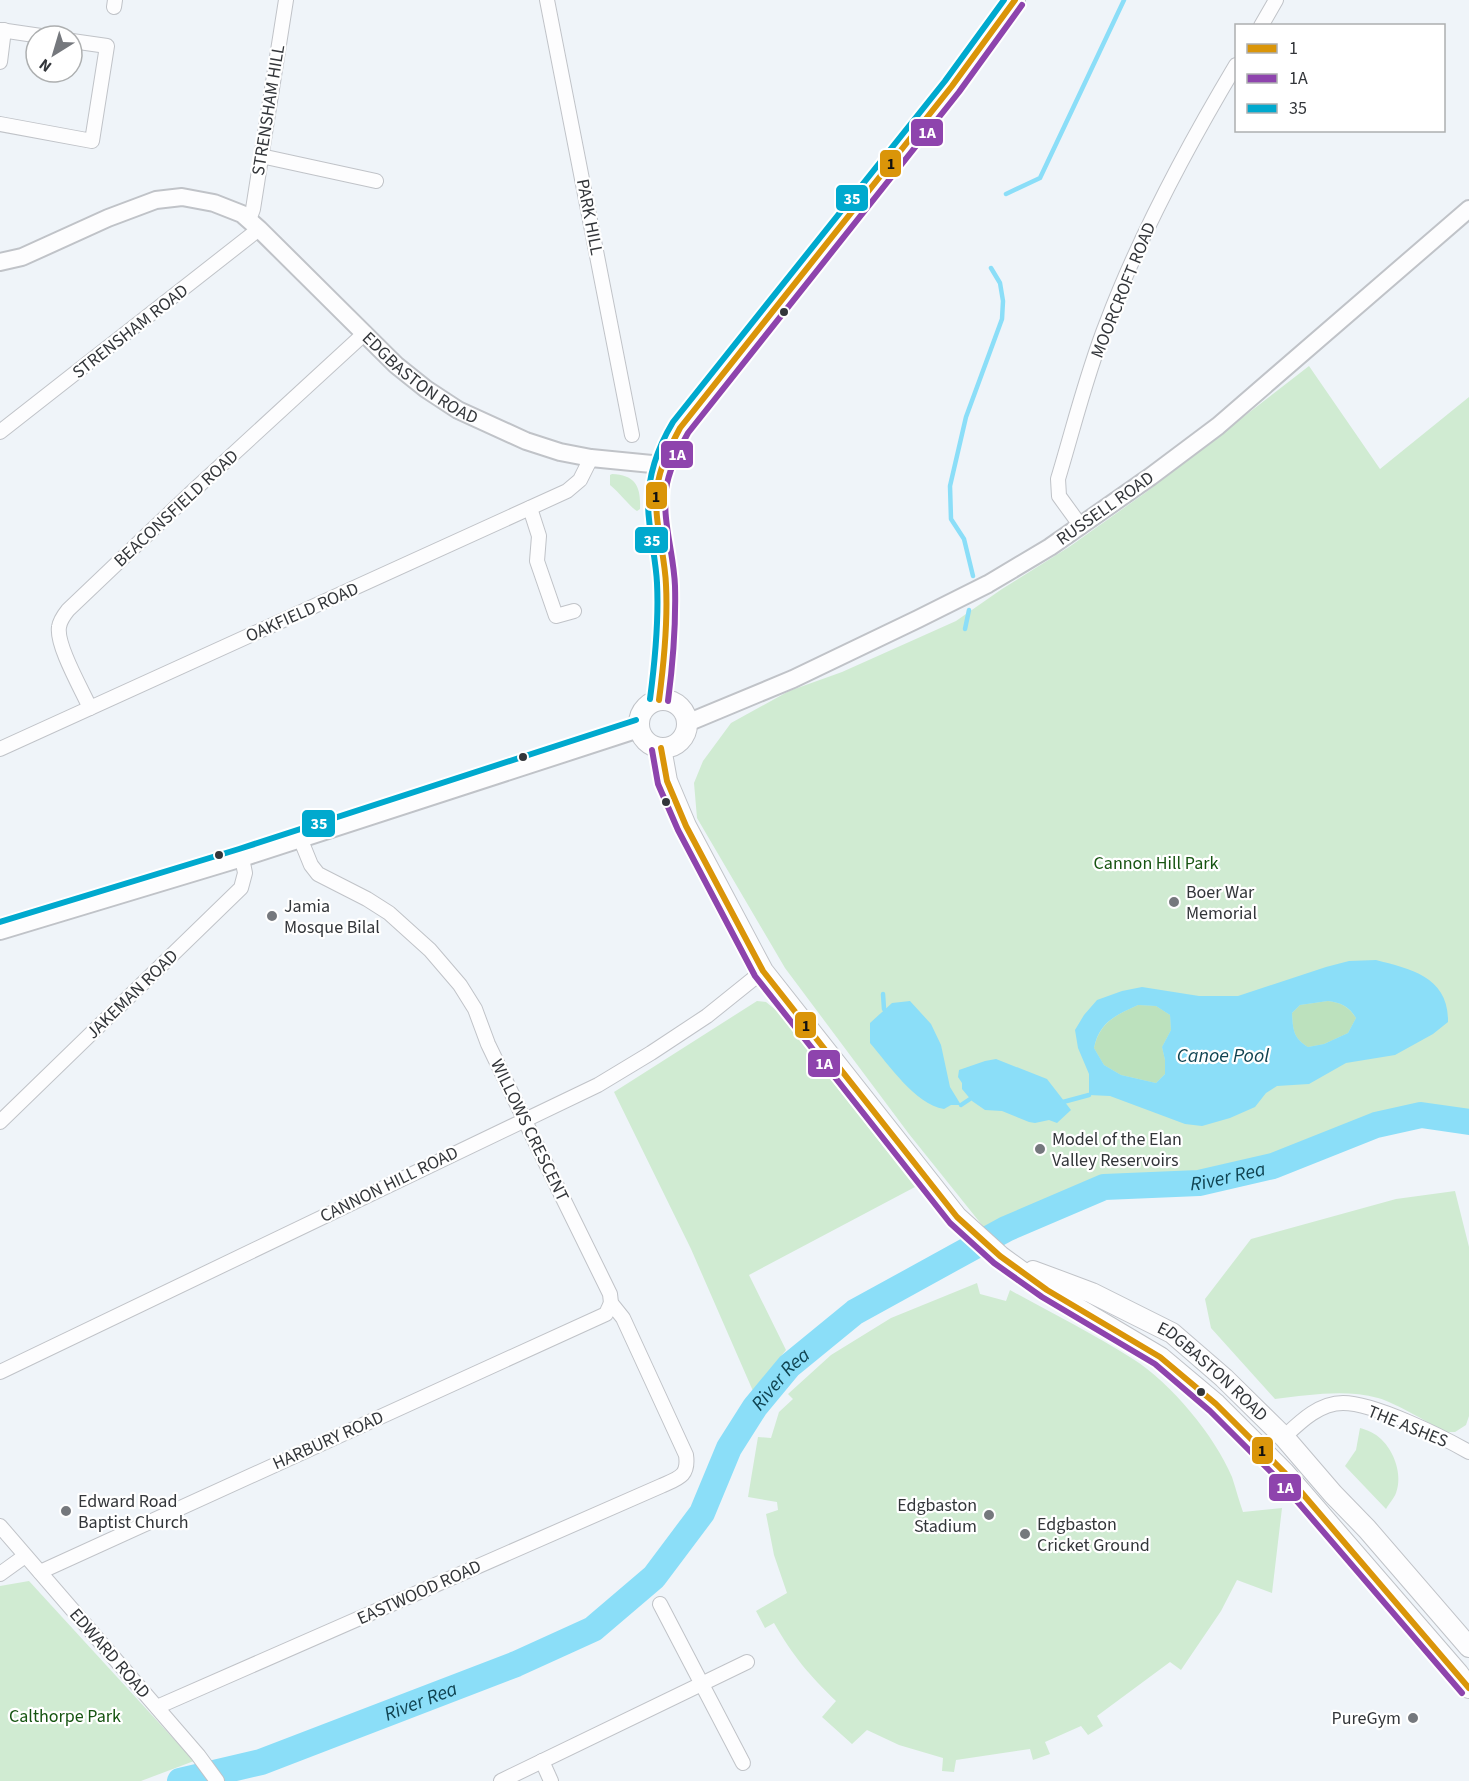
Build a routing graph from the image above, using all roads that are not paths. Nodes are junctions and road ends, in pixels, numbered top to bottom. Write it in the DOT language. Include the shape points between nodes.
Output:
graph roads {
  1 [pos="286,0"];
  2 [pos="547,0"];
  3 [pos="1015,0"];
  4 [pos="1276,0"];
  5 [pos="1262,24"];
  6 [pos="2,30"];
  7 [pos="24,33"];
  8 [pos="84,43"];
  9 [pos="0,62"];
  10 [pos="1235,67"];
  11 [pos="0,124"];
  12 [pos="261,156"];
  13 [pos="376,181"];
  14 [pos="1469,209"];
  15 [pos="254,225"];
  16 [pos="0,262"];
  17 [pos="365,333"];
  18 [pos="0,432"];
  19 [pos="632,435"];
  20 [pos="591,458"];
  21 [pos="662,465"];
  22 [pos="530,508"];
  23 [pos="1080,525"];
  24 [pos="574,611"];
  25 [pos="659,699"];
  26 [pos="90,708"];
  27 [pos="687,723"];
  28 [pos="639,729"];
  29 [pos="661,748"];
  30 [pos="0,749"];
  31 [pos="300,838"];
  32 [pos="242,858"];
  33 [pos="0,931"];
  34 [pos="763,971"];
  35 [pos="525,1120"];
  36 [pos="0,1122"];
  37 [pos="1005,1259"];
  38 [pos="611,1304"];
  39 [pos="1173,1333"];
  40 [pos="1160,1357"];
  41 [pos="0,1372"];
  42 [pos="1284,1437"];
  43 [pos="1468,1448"];
  44 [pos="1267,1454"];
  45 [pos="682,1477"];
  46 [pos="0,1526"];
  47 [pos="1382,1547"];
  48 [pos="25,1556"];
  49 [pos="1365,1564"];
  50 [pos="40,1572"];
  51 [pos="0,1574"];
  52 [pos="660,1604"];
  53 [pos="1469,1647"];
  54 [pos="747,1662"];
  55 [pos="702,1684"];
  56 [pos="1469,1688"];
  57 [pos="157,1707"];
  58 [pos="542,1761"];
  59 [pos="743,1763"];
  60 [pos="217,1781"];
  61 [pos="501,1781"];
  62 [pos="551,1781"];
  1 -- 12 [label="street, STRENSHAM HILL"];
  2 -- 19 [label="street, PARK HILL"];
  3 -- 21 [label="main road" via="952,86 680,428"];
  4 -- 5 [label="street"];
  6 -- 7 [label="street"];
  6 -- 9 [label="street"];
  8 -- 11 [label="street" via="107,46 92,141"];
  10 -- 23 [label="street, MOORCROFT ROAD" via="1145,234 1106,322 1058,479 1059,496"];
  12 -- 13 [label="street"];
  12 -- 15 [label="street, STRENSHAM HILL"];
  14 -- 23 [label="street, RUSSELL ROAD" via="1218,426"];
  15 -- 16 [label="street, EDGBASTON ROAD" via="242,214 214,203 182,197 156,200 22,257"];
  15 -- 17 [label="street, EDGBASTON ROAD"];
  15 -- 18 [label="street, STRENSHAM ROAD"];
  17 -- 20 [label="street, EDGBASTON ROAD" via="396,365 458,410 526,441"];
  17 -- 26 [label="street, BEACONSFIELD ROAD" via="68,610 58,629 60,644"];
  20 -- 21 [label="street, EDGBASTON ROAD"];
  20 -- 22 [label="street, OAKFIELD ROAD" via="580,480 567,491"];
  21 -- 25 [label="main road" via="656,510 665,566"];
  22 -- 24 [label="street" via="539,536 537,561 556,616"];
  22 -- 26 [label="street, OAKFIELD ROAD"];
  23 -- 27 [label="street, RUSSELL ROAD" via="988,584 824,664"];
  25 -- 27 [label="main road" via="676,703"];
  25 -- 28 [label="main road" via="644,708"];
  26 -- 30 [label="street, OAKFIELD ROAD"];
  27 -- 29 [label="main road" via="676,744"];
  28 -- 29 [label="main road" via="649,744"];
  28 -- 31 [label="street"];
  29 -- 34 [label="main road, EDGBASTON ROAD" via="666,781 686,826"];
  31 -- 32 [label="street"];
  31 -- 35 [label="street, WILLOWS CRESCENT" via="318,874 389,913 445,966 475,1009"];
  32 -- 33 [label="street"];
  32 -- 36 [label="street, JAKEMAN ROAD" via="245,873 241,888"];
  34 -- 35 [label="street, CANNON HILL ROAD" via="707,1016 651,1053 598,1085"];
  34 -- 37 [label="main road, EDGBASTON ROAD" via="928,1181 970,1230"];
  35 -- 38 [label="street, WILLOWS CRESCENT" via="610,1294"];
  35 -- 41 [label="street, CANNON HILL ROAD"];
  37 -- 39 [label="main road, EDGBASTON ROAD" via="1092,1293"];
  37 -- 40 [label="main road, EDGBASTON ROAD" via="1047,1290"];
  38 -- 45 [label="street, WILLOWS CRESCENT" via="623,1318 686,1455 688,1467"];
  38 -- 50 [label="street, HARBURY ROAD" via="606,1314"];
  39 -- 40 [label="main road"];
  39 -- 42 [label="main road, EDGBASTON ROAD"];
  40 -- 44 [label="main road, EDGBASTON ROAD"];
  42 -- 43 [label="street, THE ASHES" via="1307,1416 1342,1403 1394,1416"];
  42 -- 44 [label="main road"];
  42 -- 47 [label="main road, EDGBASTON ROAD"];
  44 -- 49 [label="main road, EDGBASTON ROAD"];
  45 -- 57 [label="street, EASTWOOD ROAD"];
  46 -- 48 [label="street, EDWARD ROAD"];
  47 -- 49 [label="main road"];
  47 -- 53 [label="main road, EDGBASTON ROAD"];
  48 -- 50 [label="street, EDWARD ROAD"];
  48 -- 51 [label="street"];
  49 -- 56 [label="main road, EDGBASTON ROAD"];
  50 -- 57 [label="street, EDWARD ROAD"];
  52 -- 55 [label="street"];
  54 -- 55 [label="street"];
  55 -- 58 [label="street"];
  55 -- 59 [label="street"];
  57 -- 60 [label="street, EDWARD ROAD"];
  58 -- 61 [label="street"];
  58 -- 62 [label="street"];
}
